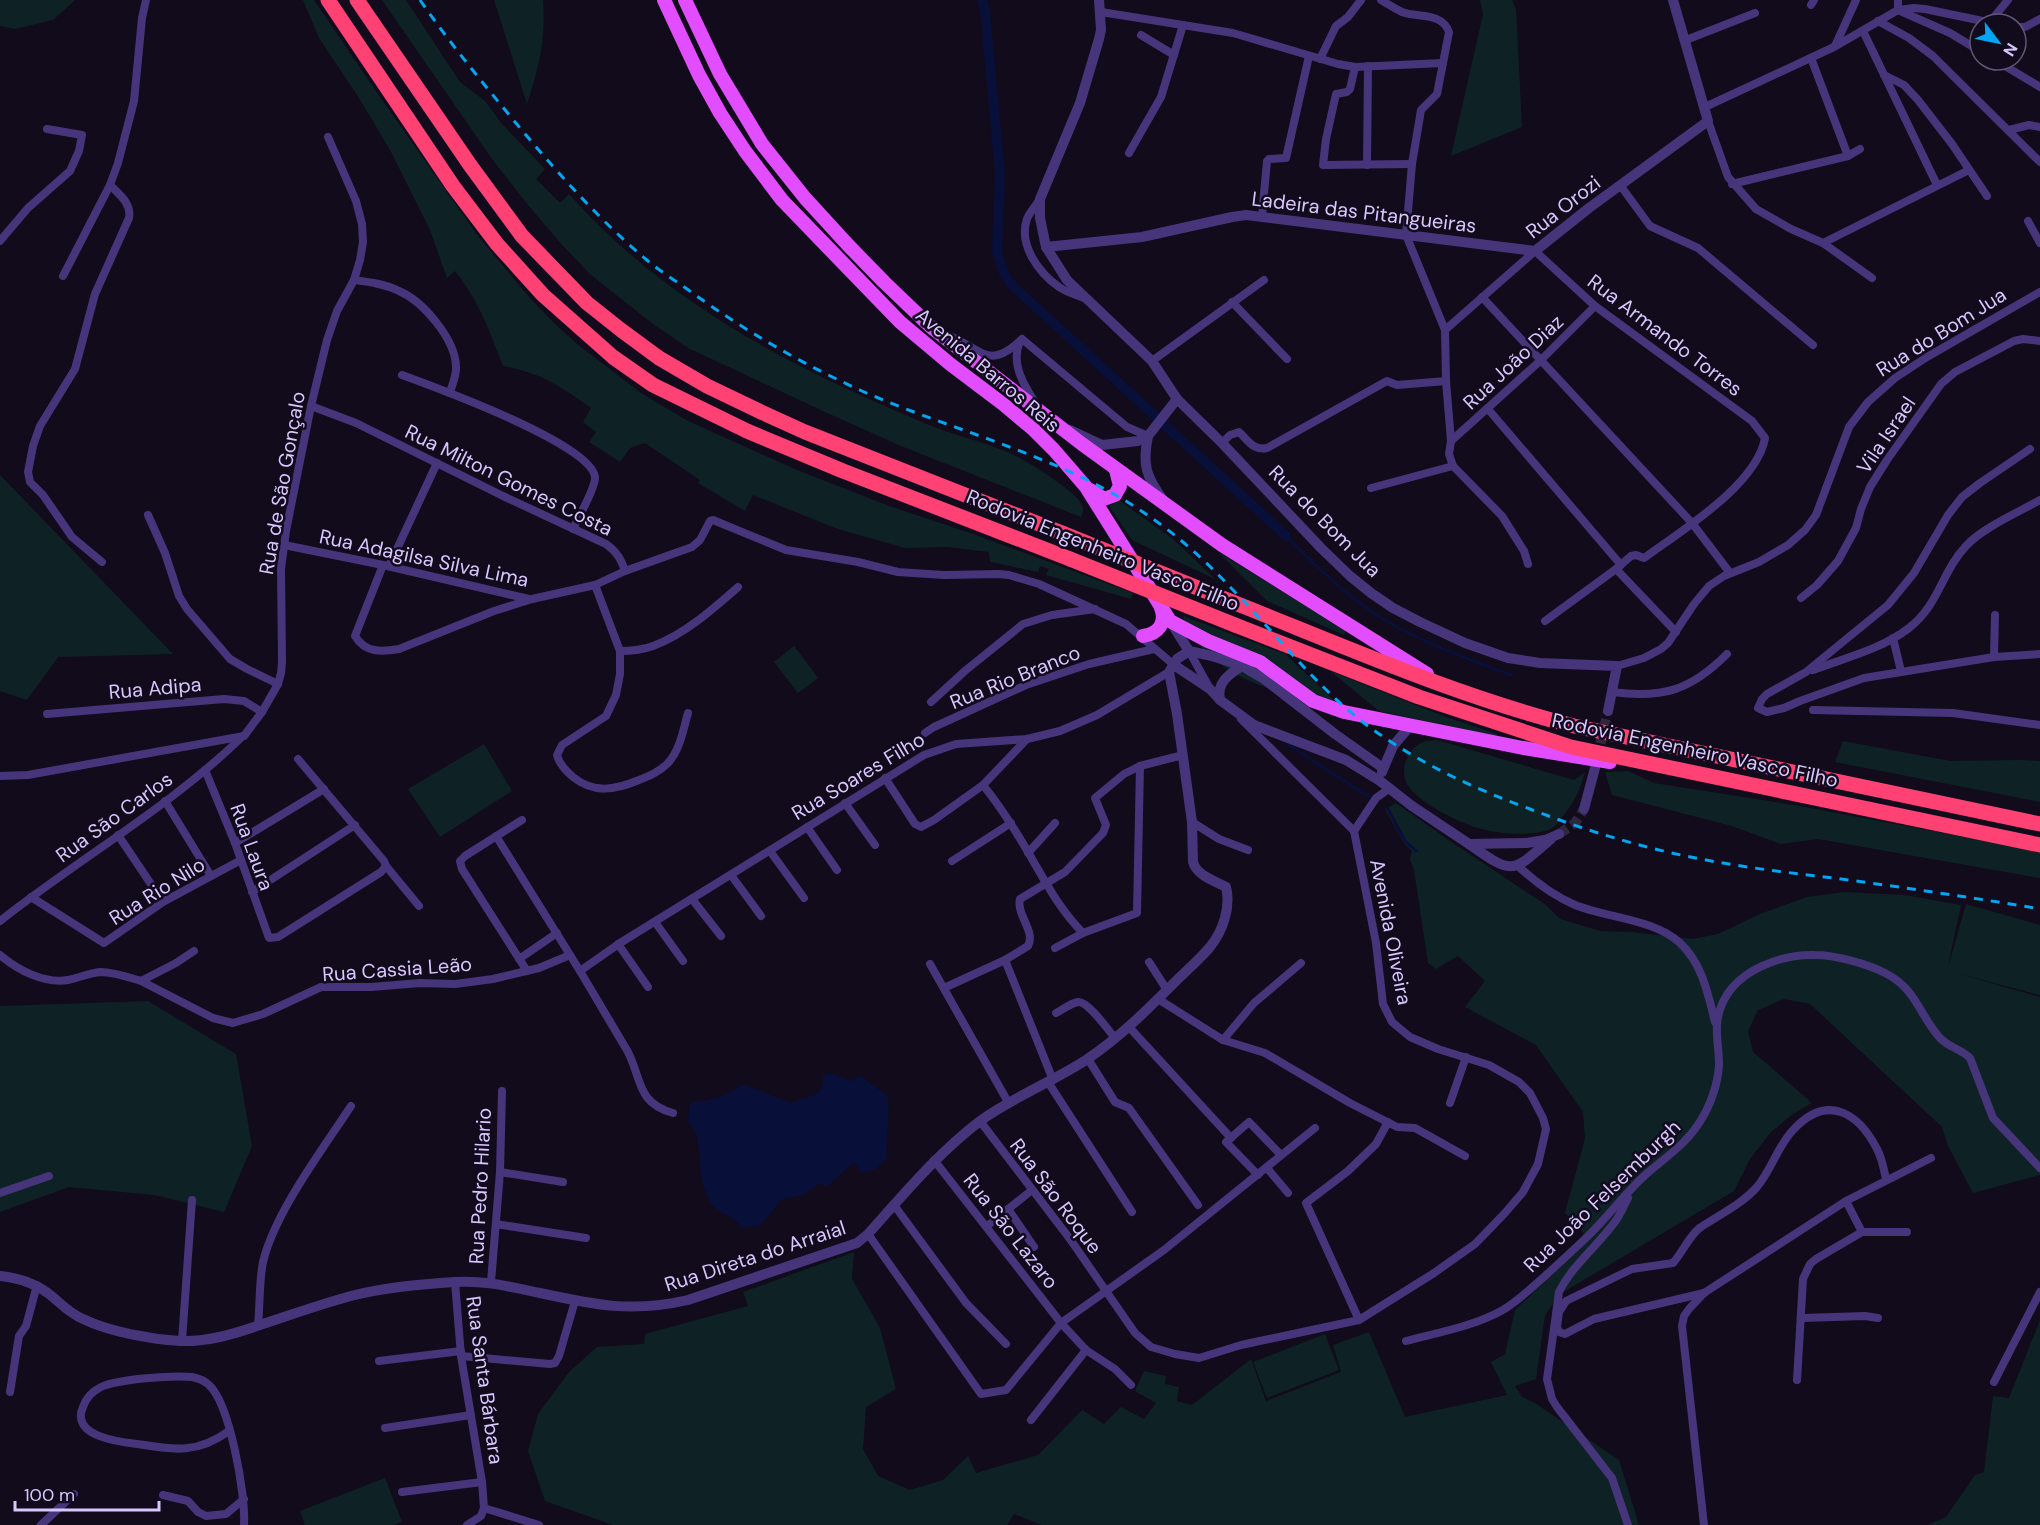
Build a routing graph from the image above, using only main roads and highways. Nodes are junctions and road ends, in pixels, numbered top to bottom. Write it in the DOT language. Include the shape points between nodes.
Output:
graph roads {
  1 [pos="328,0"];
  2 [pos="357,0"];
  3 [pos="664,0"];
  4 [pos="685,0"];
  5 [pos="1116,470"];
  6 [pos="1086,487"];
  7 [pos="1160,603"];
  8 [pos="1143,636"];
  9 [pos="1449,688"];
  10 [pos="1665,767"];
  11 [pos="2040,824"];
  12 [pos="2040,844"];
  1 -- 10 [label="highway, Rodovia Engenheiro Vasco Filho, bridge" via="453,186 497,244 543,295 613,357 653,384 747,431 843,471 1419,697 1571,747"];
  2 -- 9 [label="highway, Rodovia Engenheiro Vasco Filho, bridge" via="522,236 587,303 659,357 707,386 805,432"];
  3 -- 6 [label="main road, Avenida Barros Reis" via="720,113 782,200 900,322 1034,430"];
  4 -- 5 [label="main road, Avenida Barros Reis" via="720,74 762,144 848,245 932,327"];
  5 -- 6 [label="main road" via="1120,486 1110,498"];
  5 -- 9 [label="main road, Avenida Barros Reis" via="1222,545"];
  6 -- 7 [label="main road, Avenida Barros Reis"];
  7 -- 8 [label="main road" via="1162,623 1157,631"];
  7 -- 10 [label="main road, Avenida Barros Reis" via="1170,621 1260,662 1313,701 1344,712 1563,755"];
  9 -- 11 [label="highway, Rodovia Engenheiro Vasco Filho" via="1574,726"];
  10 -- 12 [label="highway, Rodovia Engenheiro Vasco Filho"];
}
